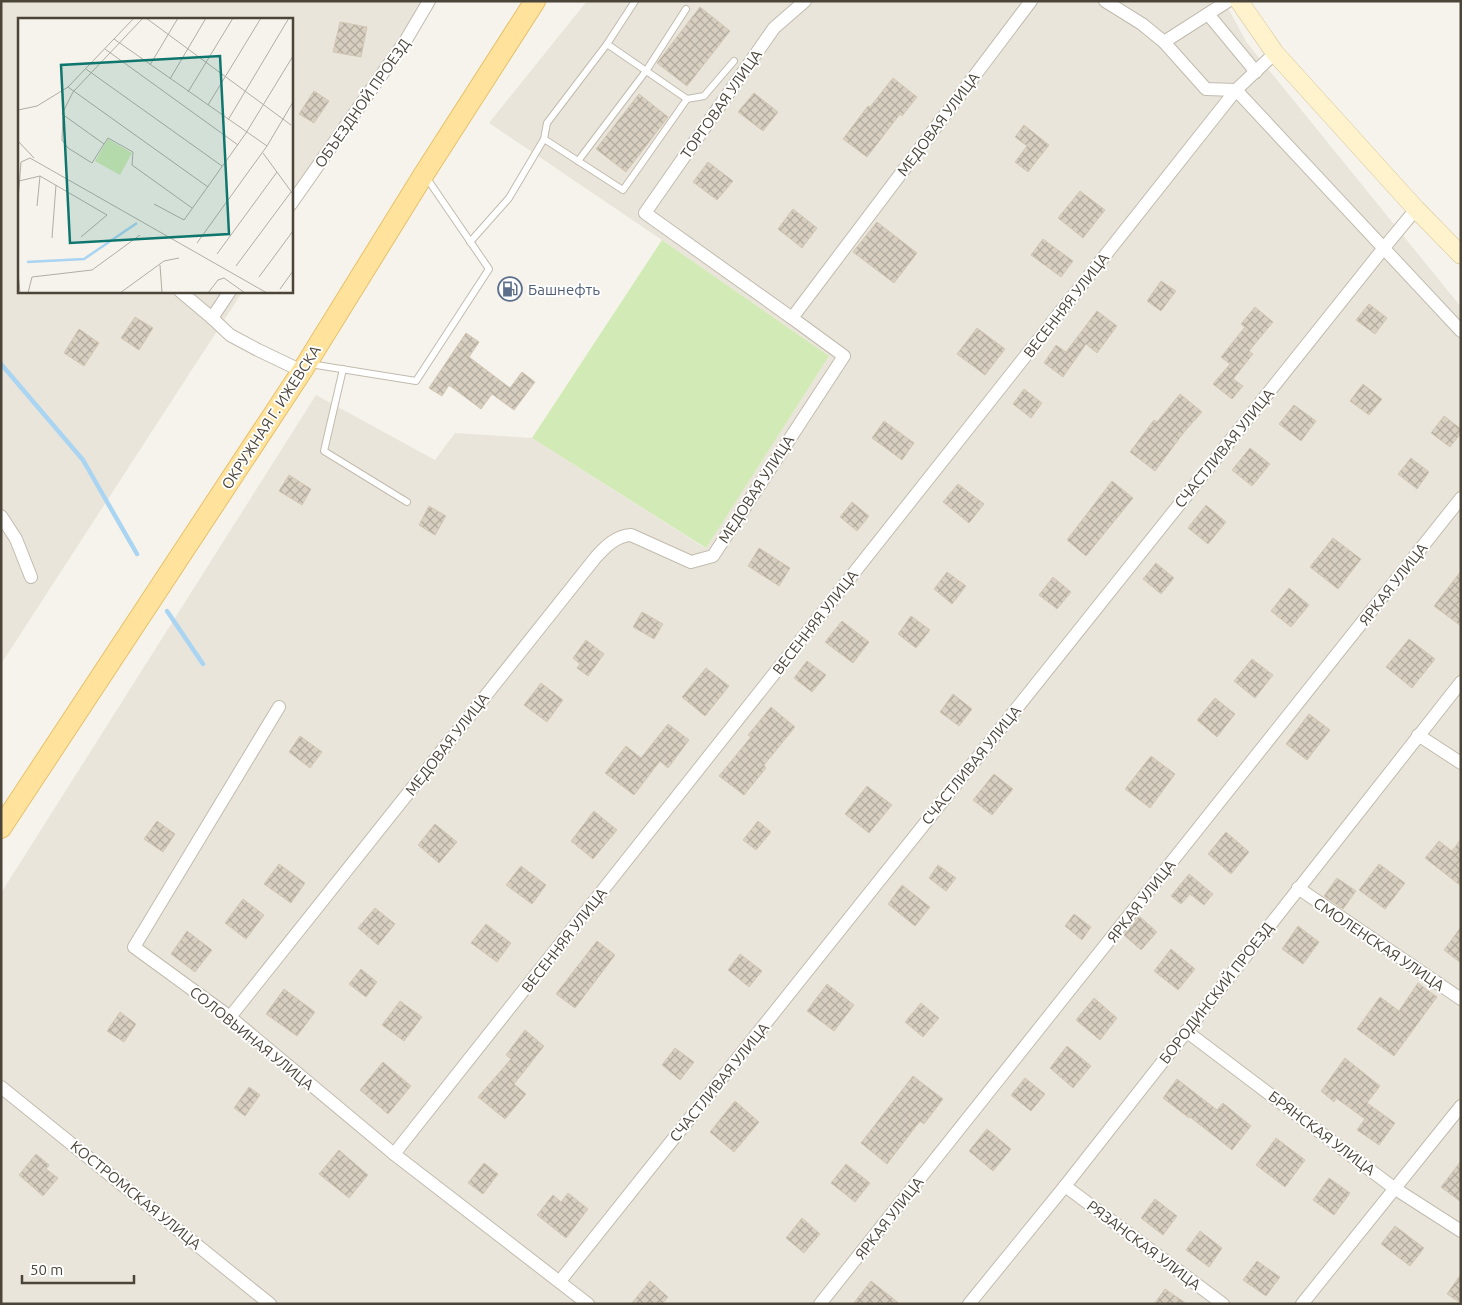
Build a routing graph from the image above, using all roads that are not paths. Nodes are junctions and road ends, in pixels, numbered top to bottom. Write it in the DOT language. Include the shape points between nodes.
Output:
graph roads {
  1 [pos="429,1"];
  2 [pos="535,1"];
  3 [pos="635,1"];
  4 [pos="805,1"];
  5 [pos="1031,1"];
  6 [pos="1105,1"];
  7 [pos="1228,1"];
  8 [pos="1239,1"];
  9 [pos="686,9"];
  10 [pos="1208,14"];
  11 [pos="1164,42"];
  12 [pos="607,44"];
  13 [pos="1275,53"];
  14 [pos="734,61"];
  15 [pos="646,71"];
  16 [pos="1256,72"];
  17 [pos="1236,90"];
  18 [pos="687,99"];
  19 [pos="544,139"];
  20 [pos="578,161"];
  21 [pos="424,174"];
  22 [pos="292,203"];
  23 [pos="1416,209"];
  24 [pos="470,242"];
  25 [pos="1382,249"];
  26 [pos="1461,255"];
  27 [pos="181,292"];
  28 [pos="229,292"];
  29 [pos="212,318"];
  30 [pos="792,318"];
  31 [pos="1461,331"];
  32 [pos="304,367"];
  33 [pos="343,369"];
  34 [pos="1461,498"];
  35 [pos="407,502"];
  36 [pos="1,516"];
  37 [pos="31,576"];
  38 [pos="1461,682"];
  39 [pos="279,707"];
  40 [pos="1418,735"];
  41 [pos="1461,763"];
  42 [pos="1,828"];
  43 [pos="1298,888"];
  44 [pos="1461,999"];
  45 [pos="230,1017"];
  46 [pos="1186,1031"];
  47 [pos="1,1087"];
  48 [pos="1461,1106"];
  49 [pos="394,1154"];
  50 [pos="1065,1186"];
  51 [pos="1394,1188"];
  52 [pos="1461,1231"];
  53 [pos="560,1281"];
  54 [pos="270,1304"];
  55 [pos="588,1304"];
  56 [pos="820,1304"];
  57 [pos="969,1304"];
  58 [pos="1223,1304"];
  59 [pos="1302,1304"];
  1 -- 22 [label="street, ОБЪЕЗДНОЙ ПРОЕЗД" via="406,40"];
  2 -- 21 [label="main road, ОКРУЖНАЯ Г. ИЖЕВСКА"];
  3 -- 12 [label="lane"];
  4 -- 30 [label="street, ТОРГОВАЯ УЛИЦА" via="774,28 645,213"];
  5 -- 30 [label="street, МЕДОВАЯ УЛИЦА"];
  6 -- 11 [label="street"];
  7 -- 10 [label="street"];
  8 -- 13 [label="street"];
  9 -- 15 [label="lane"];
  10 -- 11 [label="street"];
  10 -- 16 [label="street"];
  11 -- 17 [label="street" via="1206,89"];
  12 -- 15 [label="lane"];
  12 -- 19 [label="lane" via="547,124"];
  13 -- 16 [label="street, ВЕСЕННЯЯ УЛИЦА"];
  13 -- 23 [label="street"];
  14 -- 18 [label="lane" via="704,96"];
  15 -- 18 [label="lane"];
  15 -- 20 [label="lane"];
  16 -- 17 [label="street, ВЕСЕННЯЯ УЛИЦА"];
  17 -- 25 [label="street"];
  17 -- 49 [label="street, ВЕСЕННЯЯ УЛИЦА"];
  18 -- 20 [label="lane" via="623,190"];
  19 -- 20 [label="lane"];
  19 -- 24 [label="lane" via="509,198"];
  21 -- 24 [label="lane"];
  21 -- 32 [label="main road, ОКРУЖНАЯ Г. ИЖЕВСКА"];
  23 -- 25 [label="street, СЧАСТЛИВАЯ УЛИЦА"];
  23 -- 26 [label="street"];
  24 -- 33 [label="lane" via="489,269 416,381"];
  25 -- 31 [label="street"];
  25 -- 53 [label="street, СЧАСТЛИВАЯ УЛИЦА"];
  27 -- 29 [label="street"];
  28 -- 29 [label="street"];
  29 -- 32 [label="street" via="230,335 258,350"];
  30 -- 45 [label="street, МЕДОВАЯ УЛИЦА" via="844,356 713,556 692,562 631,535 621,536 607,545"];
  32 -- 33 [label="lane"];
  32 -- 42 [label="main road, ОКРУЖНАЯ Г. ИЖЕВСКА"];
  33 -- 35 [label="lane" via="324,450"];
  34 -- 56 [label="street, ЯРКАЯ УЛИЦА"];
  36 -- 37 [label="street" via="16,539"];
  38 -- 40 [label="street, БОРОДИНСКИЙ ПРОЕЗД"];
  39 -- 45 [label="street, СОЛОВЬИНАЯ УЛИЦА" via="134,947"];
  40 -- 41 [label="street"];
  40 -- 43 [label="street, БОРОДИНСКИЙ ПРОЕЗД"];
  43 -- 44 [label="street, СМОЛЕНСКАЯ УЛИЦА"];
  43 -- 46 [label="street, БОРОДИНСКИЙ ПРОЕЗД"];
  45 -- 49 [label="street, СОЛОВЬИНАЯ УЛИЦА"];
  46 -- 50 [label="street, БОРОДИНСКИЙ ПРОЕЗД"];
  46 -- 51 [label="street, БРЯНСКАЯ УЛИЦА"];
  47 -- 54 [label="street, КОСТРОМСКАЯ УЛИЦА"];
  48 -- 51 [label="street"];
  49 -- 53 [label="street, СОЛОВЬИНАЯ УЛИЦА"];
  50 -- 57 [label="street, БОРОДИНСКИЙ ПРОЕЗД"];
  50 -- 58 [label="street, РЯЗАНСКАЯ УЛИЦА"];
  51 -- 52 [label="street, БРЯНСКАЯ УЛИЦА"];
  51 -- 59 [label="street"];
  53 -- 55 [label="street, СОЛОВЬИНАЯ УЛИЦА"];
}
